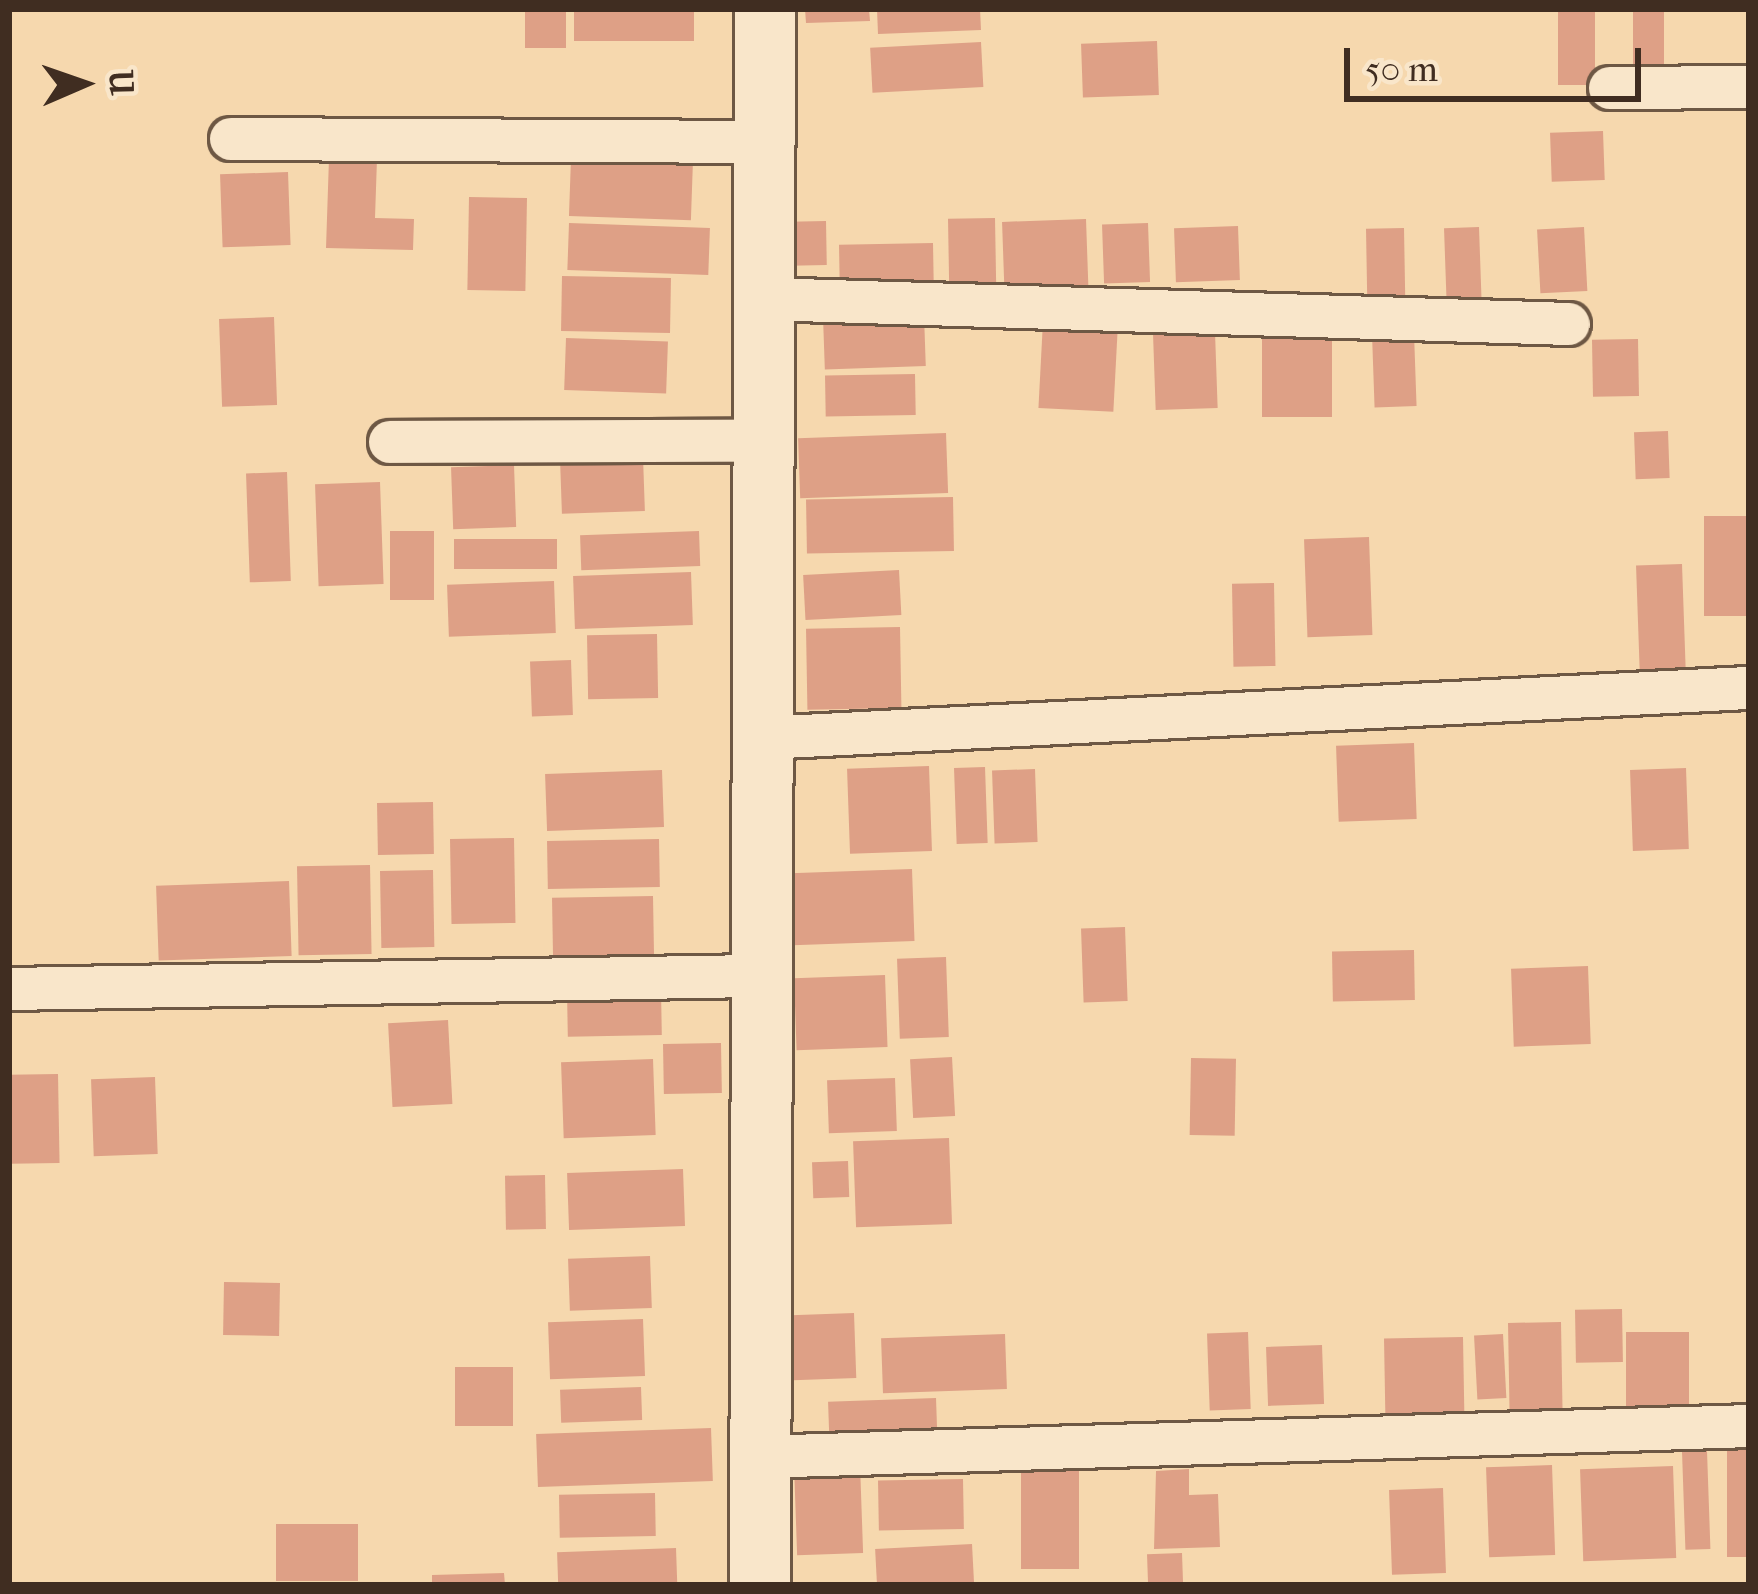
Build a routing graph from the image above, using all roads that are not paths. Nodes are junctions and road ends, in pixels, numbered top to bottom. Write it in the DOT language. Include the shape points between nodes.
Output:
graph roads {
  1 [pos="765,9"];
  2 [pos="1749,87"];
  3 [pos="1610,88"];
  4 [pos="231,139"];
  5 [pos="765,142"];
  6 [pos="765,299"];
  7 [pos="1569,324"];
  8 [pos="763,441"];
  9 [pos="390,442"];
  10 [pos="1749,688"];
  11 [pos="764,738"];
  12 [pos="756,976"];
  13 [pos="9,989"];
  14 [pos="1749,1426"];
  15 [pos="759,1457"];
  16 [pos="760,1585"];
  1 -- 5 [label="street"];
  2 -- 3 [label="street"];
  4 -- 5 [label="street"];
  5 -- 6 [label="street"];
  6 -- 7 [label="street"];
  6 -- 8 [label="street"];
  8 -- 9 [label="street"];
  8 -- 11 [label="street"];
  10 -- 11 [label="street"];
  11 -- 12 [label="street"];
  12 -- 13 [label="street"];
  12 -- 15 [label="street"];
  14 -- 15 [label="street"];
  15 -- 16 [label="street"];
}
